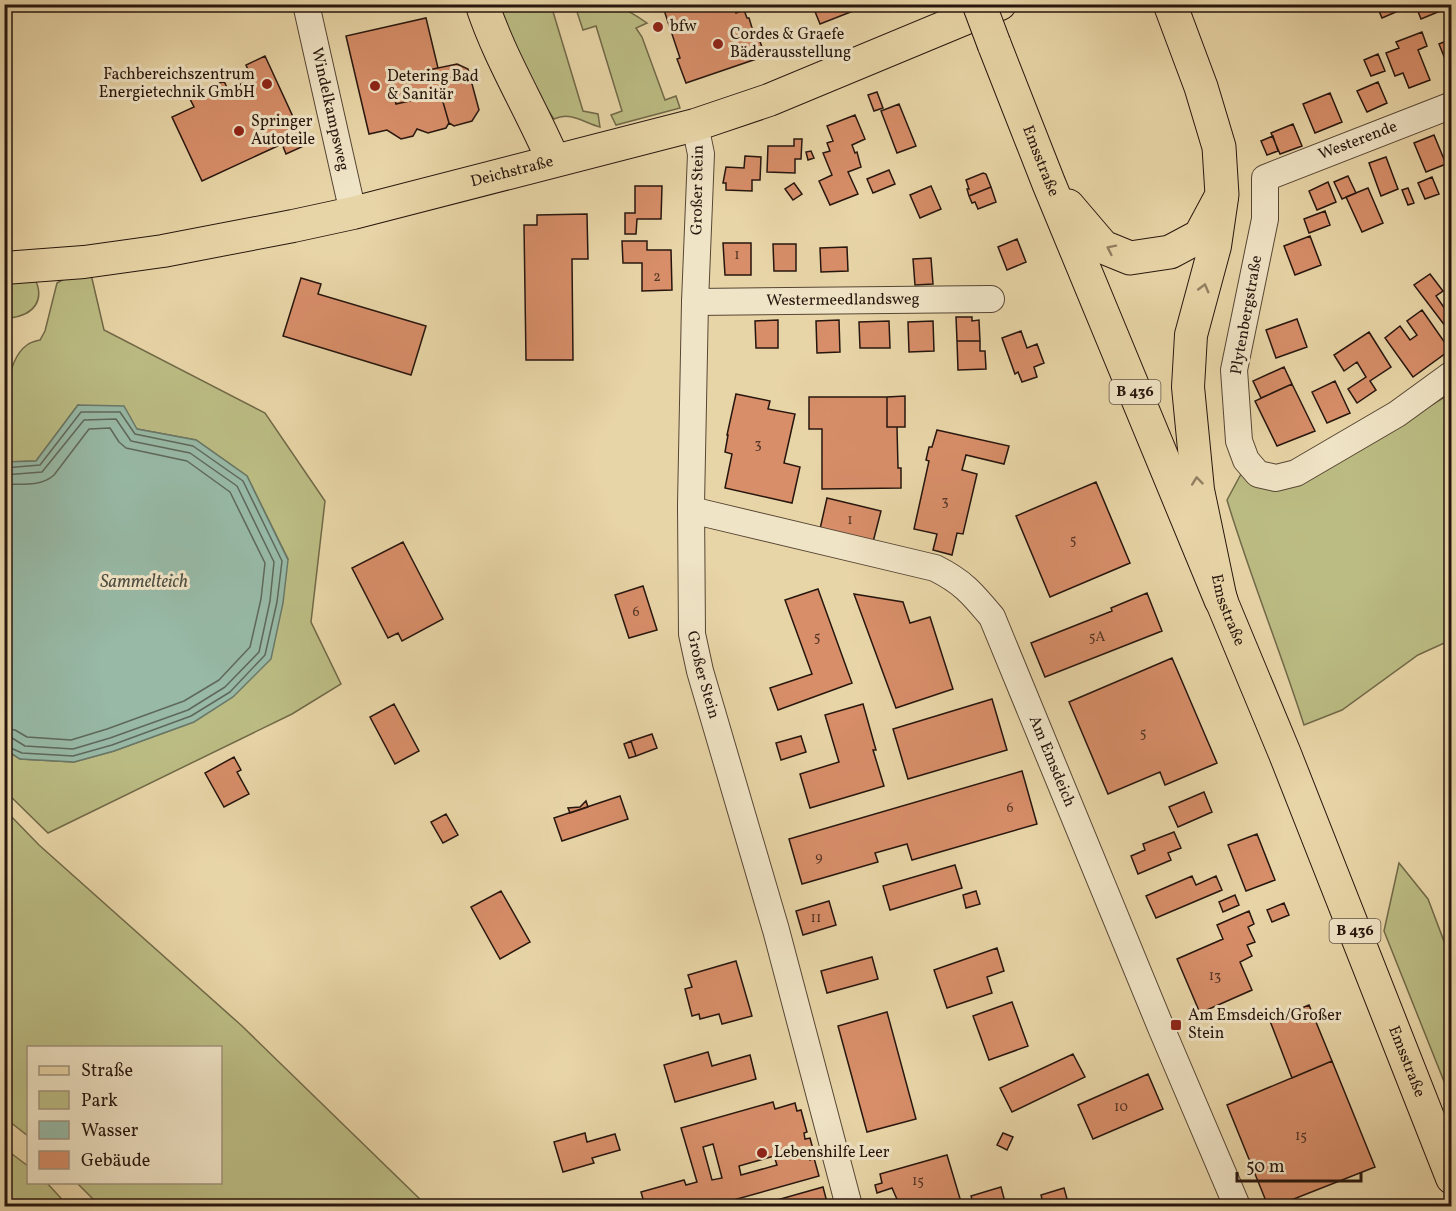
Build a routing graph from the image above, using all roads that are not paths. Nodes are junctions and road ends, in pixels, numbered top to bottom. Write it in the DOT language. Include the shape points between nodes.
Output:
graph roads {
  1 [pos="306,4"];
  2 [pos="482,4"];
  3 [pos="979,4"];
  4 [pos="1000,4"];
  5 [pos="1170,4"];
  6 [pos="1452,105"];
  7 [pos="695,125"];
  8 [pos="553,160"];
  9 [pos="1265,178"];
  10 [pos="1049,184"];
  11 [pos="1222,195"];
  12 [pos="353,213"];
  13 [pos="4,268"];
  14 [pos="991,299"];
  15 [pos="695,302"];
  16 [pos="1452,374"];
  17 [pos="691,510"];
  18 [pos="1221,600"];
  19 [pos="1452,1178"];
  20 [pos="849,1206"];
  21 [pos="1237,1206"];
  1 -- 12 [label="street, Windelkampsweg"];
  2 -- 8 [label="highway" via="491,32"];
  3 -- 10 [label="highway, Emsstraße / B 436, bridge"];
  4 -- 7 [label="main road, Deichstraße" via="770,100"];
  5 -- 11 [label="highway" via="1219,147"];
  6 -- 9 [label="street, Westerende"];
  7 -- 8 [label="main road, Deichstraße"];
  7 -- 15 [label="street, Großer Stein" via="701,154"];
  8 -- 12 [label="main road, Deichstraße"];
  9 -- 16 [label="street, Plytenbergstraße" via="1265,219 1234,370 1239,441 1246,460 1258,474 1276,478 1296,473 1397,414"];
  11 -- 10 [label="highway, one-way" via="1200,236 1170,252 1131,258 1103,246"];
  10 -- 18 [label="highway, Emsstraße / B 436"];
  18 -- 11 [label="main road, one-way" via="1198,490 1188,387 1191,335 1215,246"];
  12 -- 13 [label="main road, Deichstraße" via="163,251"];
  14 -- 15 [label="street, Westermeedlandsweg"];
  15 -- 17 [label="street, Großer Stein"];
  17 -- 20 [label="street, Großer Stein" via="693,634 700,671 776,930"];
  17 -- 21 [label="street, Am Emsdeich" via="935,568 970,590 992,617"];
  18 -- 19 [label="main road, Emsstraße / B 436"];
}
